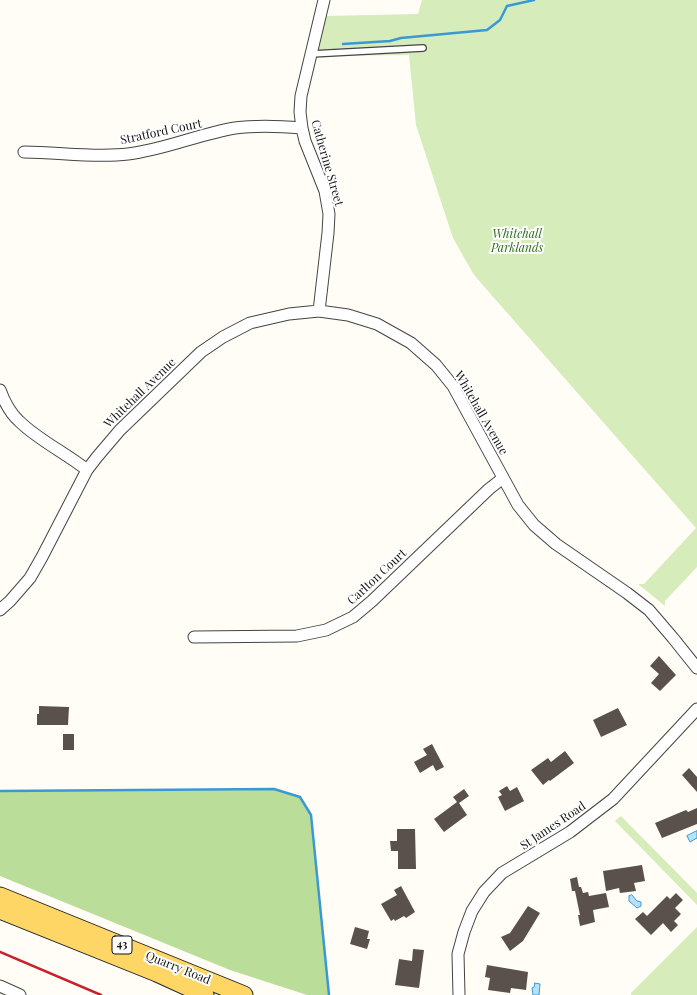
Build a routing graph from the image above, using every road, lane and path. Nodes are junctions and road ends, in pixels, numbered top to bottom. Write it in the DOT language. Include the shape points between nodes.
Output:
graph roads {
  1 [pos="324,0"];
  2 [pos="423,48"];
  3 [pos="311,54"];
  4 [pos="302,128"];
  5 [pos="24,152"];
  6 [pos="319,311"];
  7 [pos="0,390"];
  8 [pos="87,470"];
  9 [pos="503,478"];
  10 [pos="0,610"];
  11 [pos="194,637"];
  12 [pos="697,668"];
  13 [pos="697,709"];
  14 [pos="0,896"];
  15 [pos="0,910"];
  16 [pos="458,980"];
  17 [pos="0,986"];
  18 [pos="20,995"];
  19 [pos="205,995"];
  20 [pos="244,995"];
  21 [pos="454,995"];
  22 [pos="459,995"];
  1 -- 3 [label="street, Catherine Street"];
  2 -- 3 [label="lane"];
  3 -- 4 [label="street, Catherine Street" via="301,96"];
  4 -- 5 [label="street, Stratford Court" via="235,128 128,154"];
  4 -- 6 [label="street, Catherine Street" via="325,192 329,214"];
  6 -- 8 [label="street, Whitehall Avenue" via="289,314 250,323 201,352 120,430"];
  6 -- 9 [label="street, Whitehall Avenue" via="348,315 377,324 411,343 436,365 452,386"];
  7 -- 8 [label="street" via="4,402 18,421"];
  8 -- 10 [label="street, Whitehall Avenue" via="30,578"];
  9 -- 11 [label="street, Carlton Court" via="353,617 326,630 297,636"];
  9 -- 12 [label="street, Whitehall Avenue" via="518,505 534,525 556,544 649,610"];
  13 -- 16 [label="street, St James Road" via="613,799 570,832 502,873 484,892 472,911 464,932 458,954"];
  14 -- 20 [label="main road, Quarry Road / 43"];
  15 -- 19 [label="main road, Quarry Road / 43"];
  16 -- 21 [label="street, St James Road"];
  16 -- 22 [label="street, St James Road"];
  17 -- 18 [label="street"];
}
